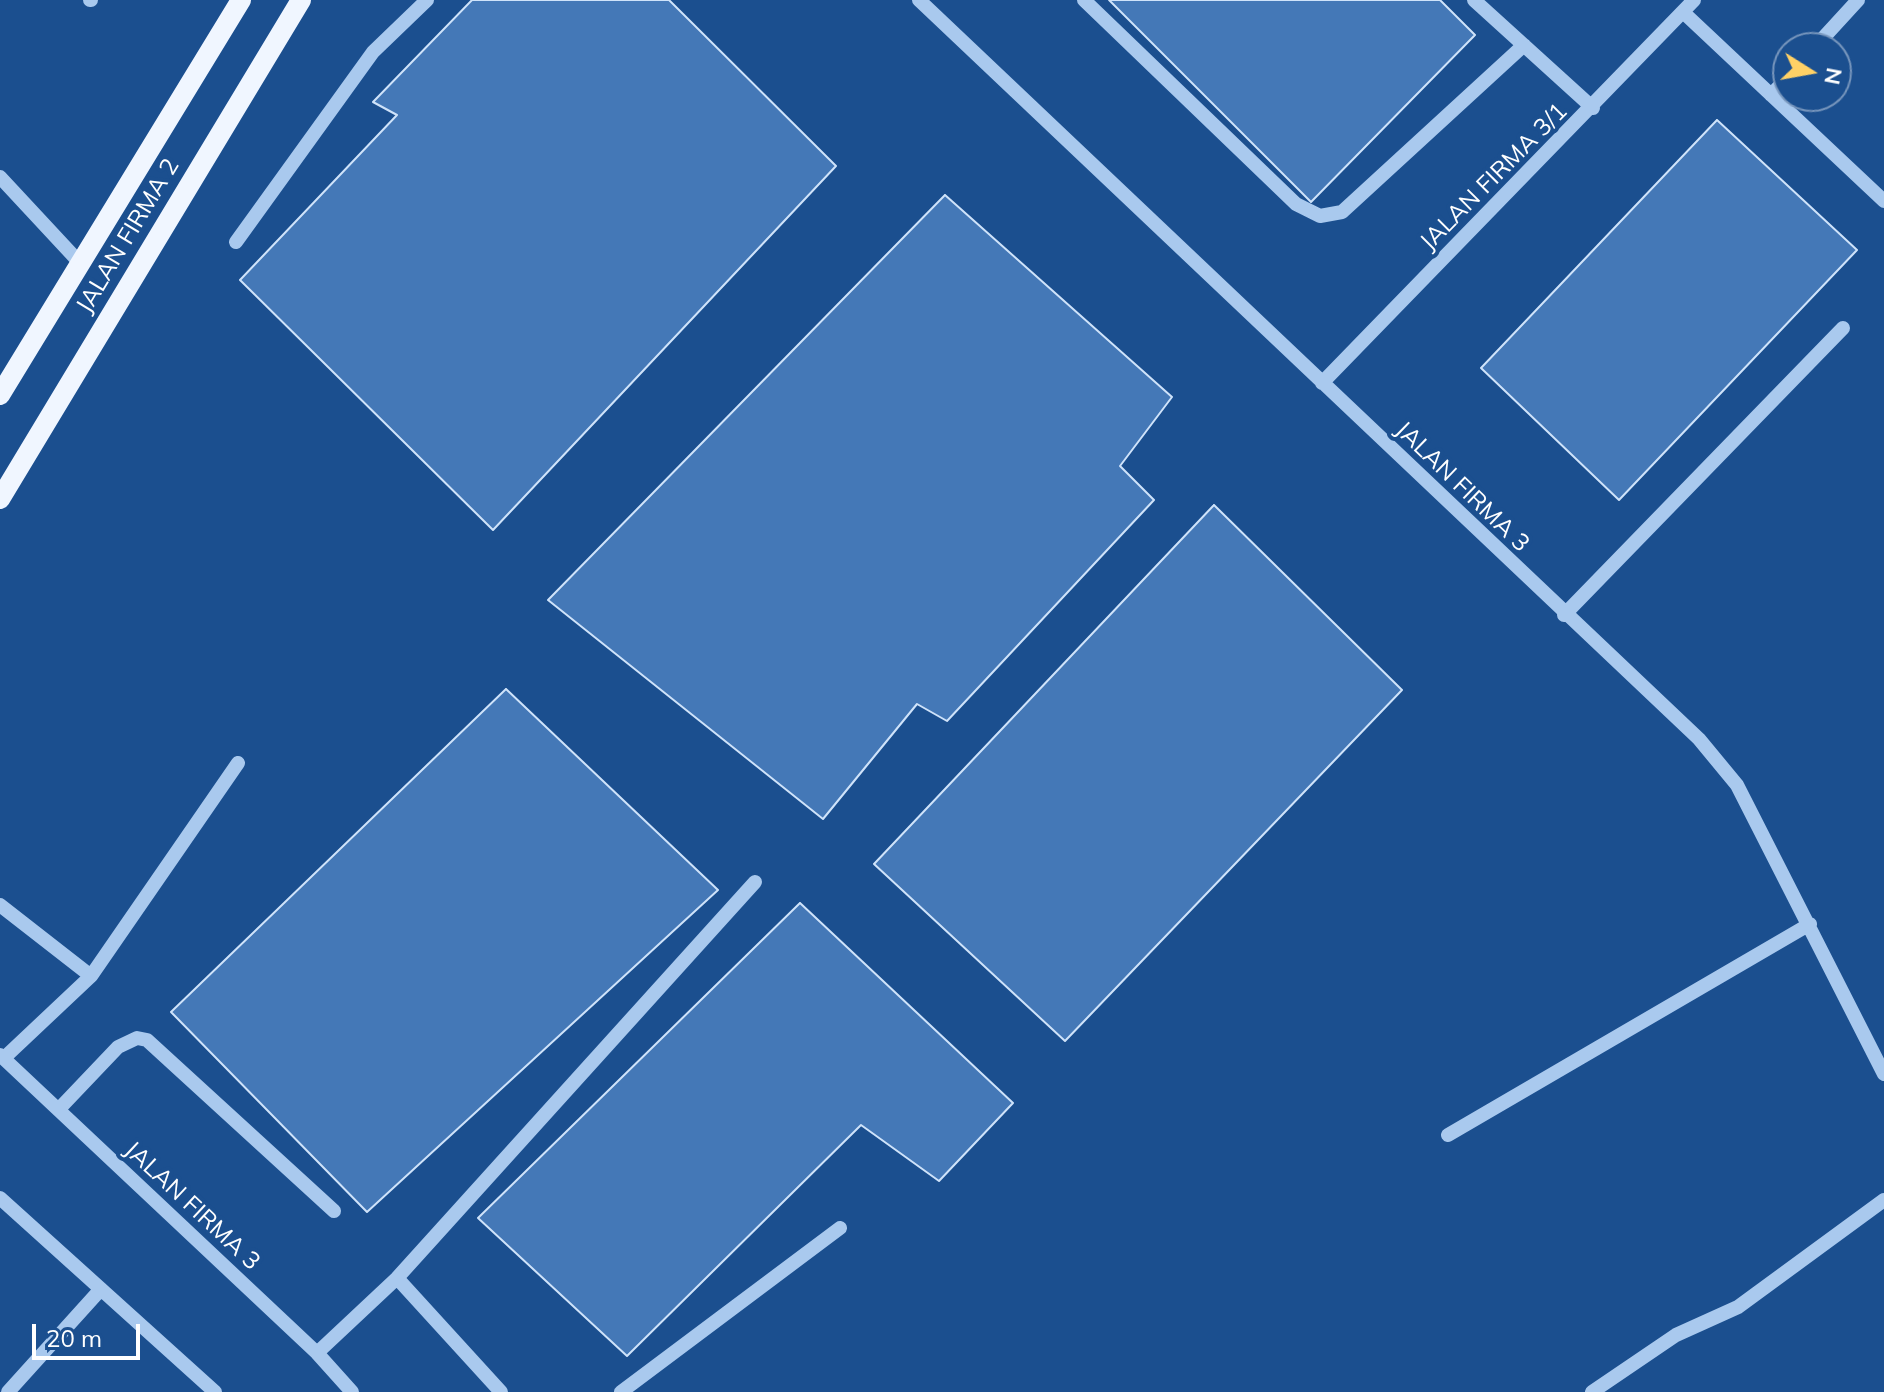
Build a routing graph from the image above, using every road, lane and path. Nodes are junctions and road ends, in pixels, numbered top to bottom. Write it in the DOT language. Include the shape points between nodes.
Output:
graph roads {
  1 [pos="241,0"];
  2 [pos="301,0"];
  3 [pos="427,0"];
  4 [pos="919,0"];
  5 [pos="1084,0"];
  6 [pos="1474,0"];
  7 [pos="1694,0"];
  8 [pos="1858,0"];
  9 [pos="1683,12"];
  10 [pos="1829,32"];
  11 [pos="1524,45"];
  12 [pos="1771,95"];
  13 [pos="1593,108"];
  14 [pos="0,177"];
  15 [pos="1884,201"];
  16 [pos="236,242"];
  17 [pos="80,263"];
  18 [pos="1843,328"];
  19 [pos="1322,383"];
  20 [pos="0,395"];
  21 [pos="0,499"];
  22 [pos="1564,615"];
  23 [pos="238,763"];
  24 [pos="755,882"];
  25 [pos="0,905"];
  26 [pos="1810,924"];
  27 [pos="91,976"];
  28 [pos="2,1057"];
  29 [pos="1884,1074"];
  30 [pos="59,1109"];
  31 [pos="1448,1135"];
  32 [pos="0,1198"];
  33 [pos="1884,1200"];
  34 [pos="334,1211"];
  35 [pos="840,1228"];
  36 [pos="397,1278"];
  37 [pos="101,1289"];
  38 [pos="317,1353"];
  39 [pos="8,1392"];
  40 [pos="215,1392"];
  41 [pos="352,1392"];
  42 [pos="501,1392"];
  43 [pos="621,1392"];
  44 [pos="1592,1392"];
  1 -- 17 [label="main road, JALAN FIRMA 2"];
  2 -- 21 [label="main road, JALAN FIRMA 2"];
  3 -- 16 [label="street" via="373,52"];
  4 -- 19 [label="street, JALAN FIRMA 3"];
  5 -- 11 [label="street" via="1296,204 1320,216 1342,212"];
  6 -- 11 [label="street"];
  7 -- 9 [label="street, JALAN FIRMA 3/1"];
  8 -- 10 [label="street"];
  9 -- 12 [label="street"];
  9 -- 13 [label="street, JALAN FIRMA 3/1"];
  11 -- 13 [label="street"];
  12 -- 15 [label="street"];
  13 -- 19 [label="street, JALAN FIRMA 3/1"];
  14 -- 17 [label="street"];
  17 -- 20 [label="main road, JALAN FIRMA 2"];
  18 -- 22 [label="street"];
  19 -- 22 [label="street, JALAN FIRMA 3"];
  22 -- 26 [label="street, JALAN FIRMA 3" via="1699,739 1737,785"];
  23 -- 27 [label="street"];
  24 -- 36 [label="street"];
  25 -- 27 [label="street"];
  26 -- 29 [label="street, JALAN FIRMA 3"];
  26 -- 31 [label="street"];
  27 -- 28 [label="street"];
  28 -- 30 [label="street, JALAN FIRMA 3"];
  30 -- 34 [label="street" via="118,1047 137,1038 147,1040"];
  30 -- 38 [label="street, JALAN FIRMA 3"];
  32 -- 37 [label="street"];
  33 -- 44 [label="street" via="1738,1307 1676,1335"];
  35 -- 43 [label="street"];
  36 -- 38 [label="street"];
  36 -- 42 [label="street"];
  37 -- 39 [label="street"];
  37 -- 40 [label="street"];
  38 -- 41 [label="street, JALAN FIRMA 3"];
}
